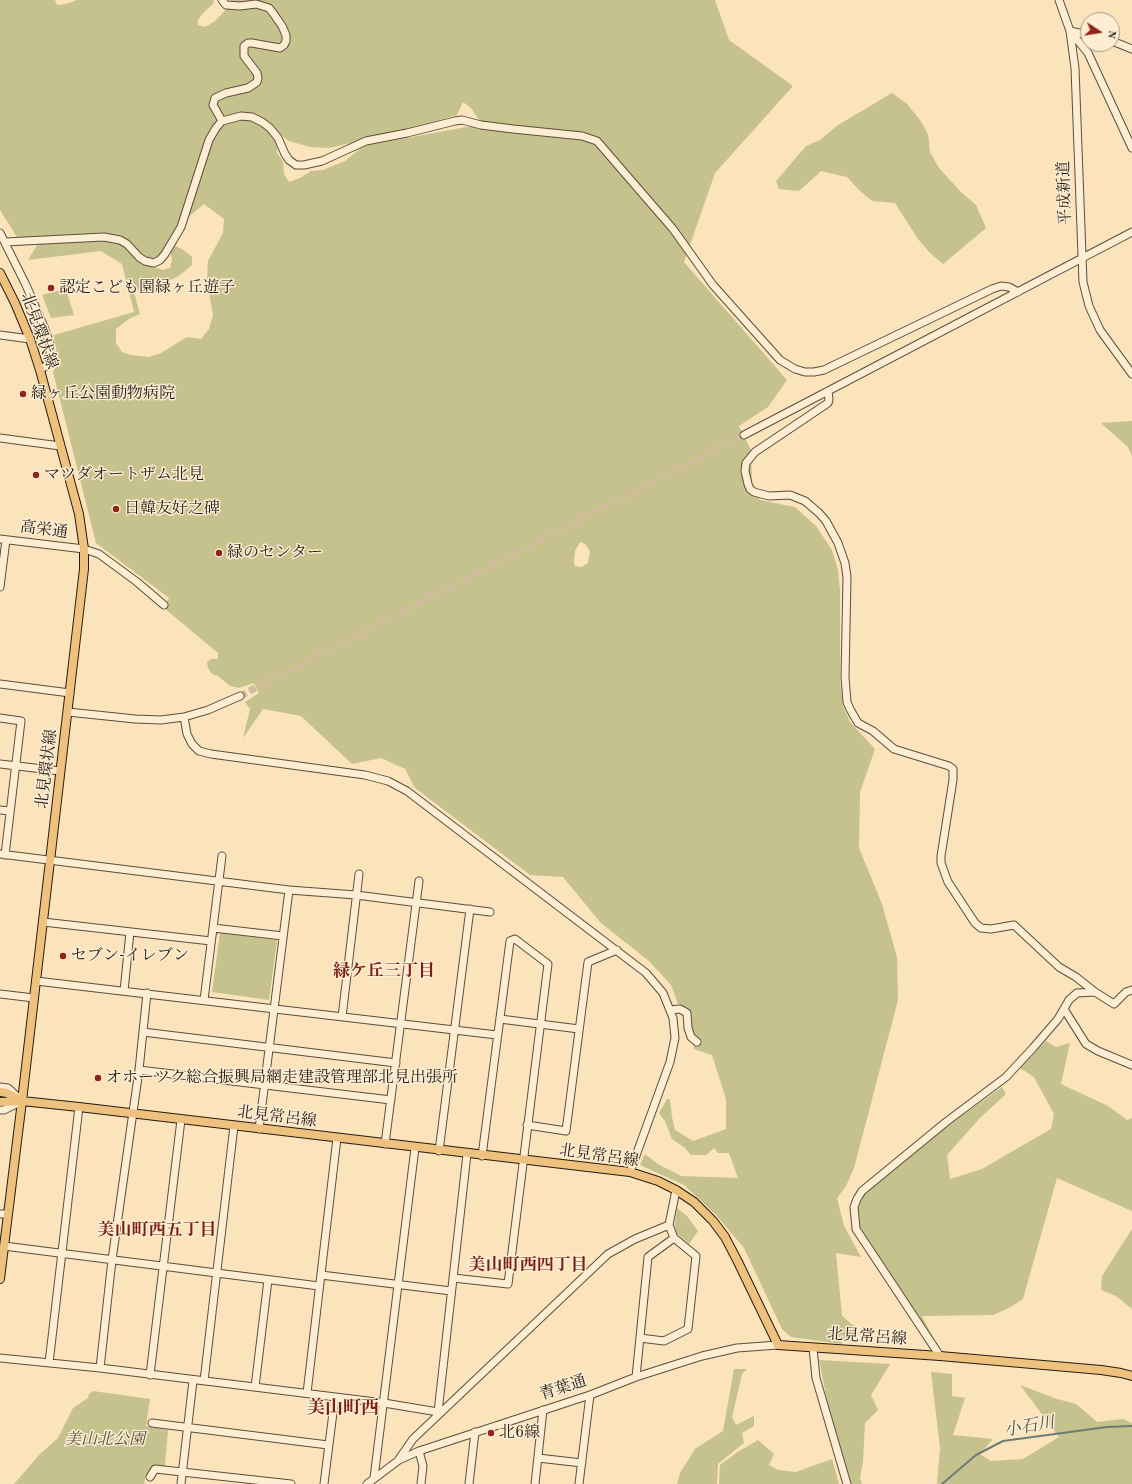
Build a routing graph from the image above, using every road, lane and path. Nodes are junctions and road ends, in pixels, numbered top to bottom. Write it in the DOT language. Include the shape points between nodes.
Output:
graph roads {
  1 [pos="222,0"];
  2 [pos="1059,0"];
  3 [pos="1070,31"];
  4 [pos="1080,33"];
  5 [pos="1120,44"];
  6 [pos="1132,49"];
  7 [pos="222,120"];
  8 [pos="1132,148"];
  9 [pos="1132,232"];
  10 [pos="0,233"];
  11 [pos="6,242"];
  12 [pos="1081,257"];
  13 [pos="0,273"];
  14 [pos="1018,292"];
  15 [pos="0,335"];
  16 [pos="30,339"];
  17 [pos="40,370"];
  18 [pos="1132,374"];
  19 [pos="828,391"];
  20 [pos="744,435"];
  21 [pos="0,438"];
  22 [pos="60,446"];
  23 [pos="3,539"];
  24 [pos="84,549"];
  25 [pos="0,586"];
  26 [pos="164,605"];
  27 [pos="0,684"];
  28 [pos="70,693"];
  29 [pos="240,696"];
  30 [pos="68,712"];
  31 [pos="184,717"];
  32 [pos="0,718"];
  33 [pos="0,764"];
  34 [pos="16,766"];
  35 [pos="60,771"];
  36 [pos="0,810"];
  37 [pos="10,811"];
  38 [pos="3,855"];
  39 [pos="222,856"];
  40 [pos="50,861"];
  41 [pos="358,874"];
  42 [pos="219,881"];
  43 [pos="419,881"];
  44 [pos="289,890"];
  45 [pos="356,895"];
  46 [pos="415,903"];
  47 [pos="470,909"];
  48 [pos="490,912"];
  49 [pos="43,922"];
  50 [pos="213,928"];
  51 [pos="130,932"];
  52 [pos="283,936"];
  53 [pos="211,941"];
  54 [pos="617,950"];
  55 [pos="36,981"];
  56 [pos="1132,990"];
  57 [pos="124,991"];
  58 [pos="1095,992"];
  59 [pos="147,993"];
  60 [pos="0,994"];
  61 [pos="34,998"];
  62 [pos="204,1000"];
  63 [pos="274,1009"];
  64 [pos="1064,1009"];
  65 [pos="670,1010"];
  66 [pos="342,1017"];
  67 [pos="500,1019"];
  68 [pos="401,1024"];
  69 [pos="541,1024"];
  70 [pos="579,1029"];
  71 [pos="454,1030"];
  72 [pos="143,1032"];
  73 [pos="497,1035"];
  74 [pos="697,1042"];
  75 [pos="270,1047"];
  76 [pos="396,1063"];
  77 [pos="1132,1065"];
  78 [pos="139,1070"];
  79 [pos="265,1084"];
  80 [pos="0,1087"];
  81 [pos="0,1092"];
  82 [pos="391,1100"];
  83 [pos="22,1101"];
  84 [pos="0,1102"];
  85 [pos="79,1107"];
  86 [pos="0,1110"];
  87 [pos="132,1114"];
  88 [pos="181,1120"];
  89 [pos="527,1125"];
  90 [pos="234,1126"];
  91 [pos="259,1129"];
  92 [pos="337,1138"];
  93 [pos="385,1144"];
  94 [pos="415,1148"];
  95 [pos="439,1151"];
  96 [pos="467,1154"];
  97 [pos="482,1156"];
  98 [pos="523,1160"];
  99 [pos="630,1172"];
  100 [pos="676,1190"];
  101 [pos="4,1214"];
  102 [pos="668,1225"];
  103 [pos="674,1238"];
  104 [pos="4,1246"];
  105 [pos="62,1253"];
  106 [pos="1,1258"];
  107 [pos="112,1260"];
  108 [pos="164,1266"];
  109 [pos="216,1272"];
  110 [pos="321,1275"];
  111 [pos="453,1278"];
  112 [pos="0,1279"];
  113 [pos="268,1280"];
  114 [pos="398,1285"];
  115 [pos="319,1286"];
  116 [pos="451,1292"];
  117 [pos="640,1338"];
  118 [pos="778,1345"];
  119 [pos="813,1348"];
  120 [pos="940,1356"];
  121 [pos="0,1358"];
  122 [pos="49,1363"];
  123 [pos="100,1368"];
  124 [pos="150,1375"];
  125 [pos="1132,1376"];
  126 [pos="636,1377"];
  127 [pos="193,1381"];
  128 [pos="204,1381"];
  129 [pos="255,1387"];
  130 [pos="307,1393"];
  131 [pos="590,1395"];
  132 [pos="335,1397"];
  133 [pos="384,1403"];
  134 [pos="543,1410"];
  135 [pos="439,1413"];
  136 [pos="152,1423"];
  137 [pos="187,1428"];
  138 [pos="475,1432"];
  139 [pos="328,1445"];
  140 [pos="419,1451"];
  141 [pos="538,1458"];
  142 [pos="398,1460"];
  143 [pos="582,1463"];
  144 [pos="182,1471"];
  145 [pos="150,1477"];
  146 [pos="374,1478"];
  147 [pos="181,1484"];
  148 [pos="291,1484"];
  149 [pos="324,1484"];
  150 [pos="367,1484"];
  151 [pos="421,1484"];
  152 [pos="469,1484"];
  153 [pos="535,1484"];
  154 [pos="579,1484"];
  155 [pos="847,1484"];
  1 -- 7 [label="street" via="226,5 256,4 268,8 274,13 286,35 286,41 280,48 252,43 244,46 244,56 257,73 257,82 248,88 216,98 213,105"];
  2 -- 3 [label="street, 平成新道"];
  3 -- 4 [label="street"];
  3 -- 8 [label="street" via="1088,53"];
  3 -- 12 [label="street, 平成新道" via="1075,68"];
  5 -- 6 [label="street"];
  7 -- 11 [label="street" via="209,140 181,227 160,260 154,263 145,261 127,244 104,236"];
  7 -- 14 [label="street" via="252,117 262,122 278,138 285,154 296,165 322,161 366,141 455,120 564,134 597,141 673,230 713,285 780,360 805,372 824,370 992,289 1000,286 1009,287"];
  9 -- 12 [label="street"];
  10 -- 11 [label="street"];
  11 -- 17 [label="street" via="50,344 50,360"];
  12 -- 14 [label="street"];
  12 -- 18 [label="street, 平成新道" via="1083,282 1100,330"];
  13 -- 16 [label="main road, 北見環状線"];
  14 -- 19 [label="street"];
  15 -- 16 [label="street"];
  16 -- 17 [label="main road, 北見環状線"];
  17 -- 22 [label="main road, 北見環状線"];
  19 -- 20 [label="street"];
  19 -- 58 [label="street" via="829,400 824,406 755,452 746,463 750,489 769,496 790,495 805,501 826,521 838,543 847,577 847,702 858,723 873,731 894,749 953,769 954,780 940,856 941,863 948,882 975,923 981,928 991,929 1014,925 1059,967"];
  21 -- 22 [label="street"];
  22 -- 24 [label="main road, 北見環状線" via="79,514"];
  23 -- 24 [label="street, 高栄通"];
  23 -- 25 [label="street"];
  24 -- 26 [label="street, 高栄通" via="99,554"];
  24 -- 28 [label="main road, 北見環状線"];
  27 -- 28 [label="street"];
  28 -- 30 [label="main road, 北見環状線"];
  29 -- 31 [label="street"];
  30 -- 31 [label="street" via="135,719 161,720"];
  30 -- 35 [label="main road, 北見環状線"];
  31 -- 54 [label="street" via="187,734 199,750 226,756 365,774 388,781 407,791"];
  32 -- 34 [label="street" via="21,721"];
  33 -- 34 [label="street"];
  34 -- 35 [label="street"];
  34 -- 37 [label="street"];
  35 -- 40 [label="main road, 北見環状線"];
  36 -- 37 [label="street"];
  37 -- 38 [label="street"];
  38 -- 40 [label="street"];
  39 -- 42 [label="street"];
  40 -- 42 [label="street"];
  40 -- 49 [label="main road, 北見環状線"];
  41 -- 45 [label="street"];
  42 -- 44 [label="street"];
  42 -- 50 [label="street"];
  43 -- 46 [label="street"];
  44 -- 45 [label="street"];
  44 -- 52 [label="street"];
  45 -- 46 [label="street"];
  45 -- 66 [label="street"];
  46 -- 47 [label="street"];
  46 -- 68 [label="street"];
  47 -- 48 [label="street"];
  47 -- 71 [label="street"];
  49 -- 51 [label="street"];
  49 -- 55 [label="main road, 北見環状線"];
  50 -- 52 [label="street"];
  50 -- 53 [label="street"];
  51 -- 53 [label="street"];
  51 -- 57 [label="street"];
  52 -- 63 [label="street"];
  53 -- 62 [label="street"];
  54 -- 65 [label="street" via="646,973 663,993"];
  54 -- 70 [label="street" via="588,962"];
  55 -- 57 [label="street"];
  55 -- 61 [label="main road, 北見環状線"];
  56 -- 58 [label="street" via="1126,992 1114,1004"];
  57 -- 59 [label="street"];
  58 -- 64 [label="street" via="1077,993"];
  59 -- 62 [label="street"];
  59 -- 72 [label="street"];
  60 -- 61 [label="street"];
  61 -- 83 [label="main road, 北見環状線"];
  62 -- 63 [label="street"];
  63 -- 66 [label="street"];
  63 -- 75 [label="street"];
  64 -- 77 [label="street" via="1086,1044"];
  64 -- 120 [label="street" via="1006,1077 862,1191 854,1207 859,1235"];
  65 -- 74 [label="street" via="680,1009 687,1013 691,1037"];
  65 -- 99 [label="street" via="674,1018 675,1038 670,1062"];
  66 -- 68 [label="street"];
  67 -- 69 [label="street"];
  67 -- 69 [label="street" via="510,941 515,939 548,964"];
  67 -- 73 [label="street"];
  68 -- 71 [label="street"];
  68 -- 76 [label="street"];
  69 -- 70 [label="street"];
  69 -- 89 [label="street"];
  70 -- 89 [label="street" via="566,1131"];
  71 -- 73 [label="street"];
  71 -- 95 [label="street"];
  72 -- 75 [label="street"];
  72 -- 78 [label="street"];
  73 -- 97 [label="street"];
  75 -- 76 [label="street"];
  75 -- 79 [label="street"];
  76 -- 82 [label="street"];
  78 -- 79 [label="street"];
  78 -- 87 [label="street"];
  79 -- 82 [label="street"];
  79 -- 91 [label="street"];
  80 -- 83 [label="street" via="8,1088"];
  81 -- 83 [label="main road, 北見常呂線"];
  82 -- 93 [label="street"];
  83 -- 84 [label="main road, 北見常呂線"];
  83 -- 85 [label="main road, 北見常呂線"];
  83 -- 86 [label="street"];
  83 -- 101 [label="main road, 北見環状線"];
  85 -- 87 [label="main road, 北見常呂線"];
  85 -- 105 [label="street"];
  87 -- 88 [label="main road, 北見常呂線"];
  87 -- 107 [label="street"];
  88 -- 90 [label="main road, 北見常呂線"];
  88 -- 108 [label="street"];
  89 -- 98 [label="street"];
  90 -- 91 [label="main road, 北見常呂線"];
  90 -- 109 [label="street"];
  91 -- 92 [label="main road, 北見常呂線"];
  92 -- 93 [label="main road, 北見常呂線"];
  92 -- 110 [label="street"];
  93 -- 94 [label="main road, 北見常呂線"];
  94 -- 95 [label="main road, 北見常呂線"];
  94 -- 114 [label="street"];
  95 -- 96 [label="main road, 北見常呂線"];
  96 -- 97 [label="main road, 北見常呂線"];
  96 -- 111 [label="street"];
  97 -- 98 [label="main road, 北見常呂線"];
  98 -- 99 [label="main road, 北見常呂線"];
  98 -- 111 [label="street" via="508,1284"];
  99 -- 100 [label="main road, 北見常呂線"];
  100 -- 102 [label="street"];
  100 -- 118 [label="main road, 北見常呂線" via="706,1213 725,1237"];
  101 -- 104 [label="main road, 北見環状線"];
  102 -- 103 [label="street"];
  102 -- 135 [label="street" via="608,1254"];
  103 -- 117 [label="street" via="648,1258"];
  103 -- 117 [label="street" via="696,1256 688,1329 664,1341"];
  104 -- 105 [label="street"];
  104 -- 106 [label="main road, 北見環状線"];
  105 -- 107 [label="street"];
  105 -- 122 [label="street"];
  106 -- 112 [label="main road, 北見環状線"];
  107 -- 108 [label="street"];
  107 -- 123 [label="street"];
  108 -- 109 [label="street"];
  108 -- 124 [label="street"];
  109 -- 113 [label="street"];
  109 -- 128 [label="street"];
  110 -- 114 [label="street"];
  110 -- 115 [label="street"];
  111 -- 116 [label="street"];
  113 -- 115 [label="street"];
  113 -- 129 [label="street"];
  114 -- 116 [label="street"];
  114 -- 133 [label="street"];
  115 -- 130 [label="street"];
  116 -- 135 [label="street"];
  117 -- 126 [label="street"];
  118 -- 119 [label="main road, 北見常呂線"];
  118 -- 126 [label="street, 青葉通" via="737,1348"];
  119 -- 120 [label="main road, 北見常呂線"];
  119 -- 155 [label="street" via="816,1378"];
  120 -- 125 [label="main road, 北見常呂線" via="1101,1370"];
  121 -- 122 [label="street"];
  122 -- 123 [label="street"];
  123 -- 124 [label="street"];
  124 -- 127 [label="street"];
  126 -- 131 [label="street, 青葉通"];
  127 -- 128 [label="street"];
  127 -- 137 [label="street"];
  128 -- 129 [label="street"];
  129 -- 130 [label="street"];
  130 -- 132 [label="street"];
  131 -- 134 [label="street, 青葉通"];
  131 -- 143 [label="street"];
  132 -- 133 [label="street"];
  132 -- 139 [label="street"];
  133 -- 135 [label="street"];
  133 -- 146 [label="street"];
  134 -- 138 [label="street, 青葉通"];
  134 -- 141 [label="street"];
  135 -- 142 [label="street" via="413,1439"];
  136 -- 137 [label="street"];
  137 -- 139 [label="street"];
  137 -- 144 [label="street"];
  138 -- 140 [label="street, 青葉通"];
  138 -- 152 [label="street"];
  139 -- 149 [label="street"];
  140 -- 142 [label="street, 青葉通"];
  140 -- 151 [label="street" via="423,1466"];
  141 -- 143 [label="street"];
  141 -- 153 [label="street"];
  142 -- 146 [label="street, 青葉通"];
  143 -- 154 [label="street"];
  144 -- 145 [label="street" via="155,1469"];
  144 -- 147 [label="street"];
  144 -- 148 [label="street"];
  146 -- 150 [label="street, 青葉通"];
}
